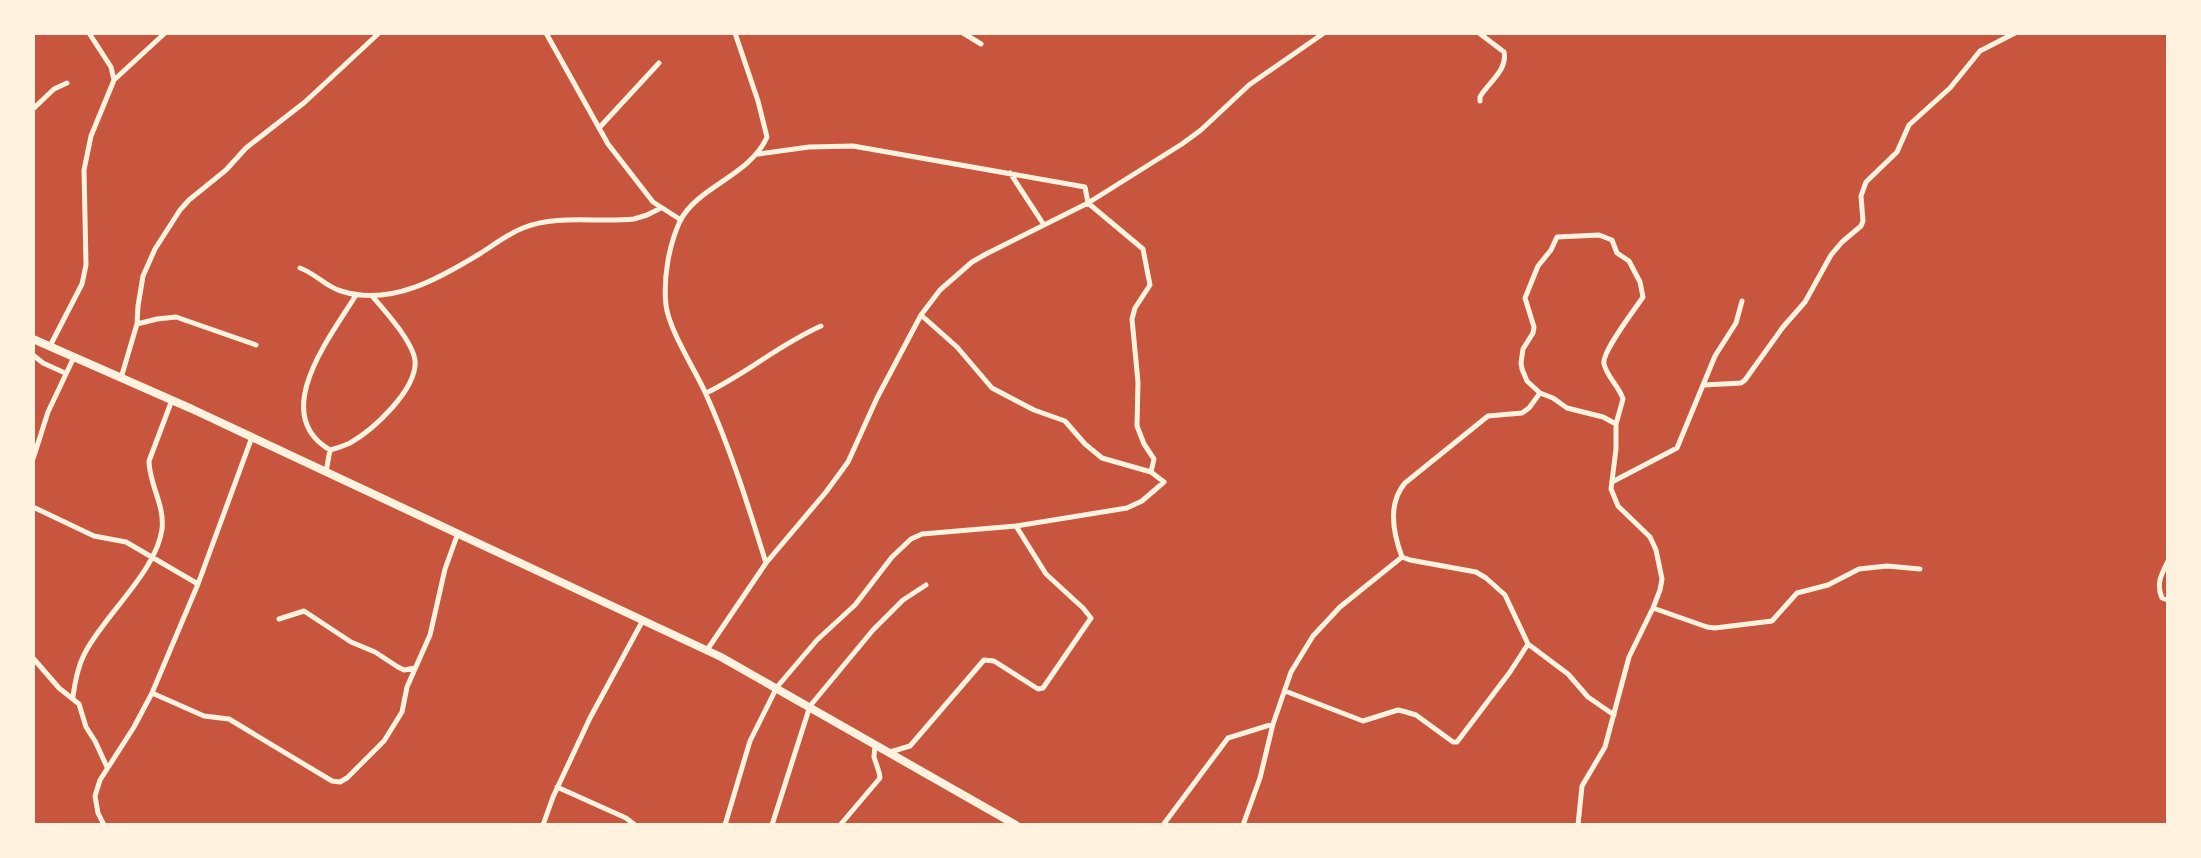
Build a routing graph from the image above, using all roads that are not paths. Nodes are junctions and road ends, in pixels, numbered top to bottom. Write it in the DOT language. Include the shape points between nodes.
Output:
graph roads {
  1 [pos="89,33"];
  2 [pos="165,33"];
  3 [pos="379,33"];
  4 [pos="547,33"];
  5 [pos="735,33"];
  6 [pos="962,33"];
  7 [pos="1324,33"];
  8 [pos="1479,33"];
  9 [pos="2015,33"];
  10 [pos="981,44"];
  11 [pos="659,63"];
  12 [pos="114,80"];
  13 [pos="67,83"];
  14 [pos="1480,101"];
  15 [pos="33,109"];
  16 [pos="599,128"];
  17 [pos="759,154"];
  18 [pos="1010,173"];
  19 [pos="1088,202"];
  20 [pos="661,208"];
  21 [pos="681,220"];
  22 [pos="1044,225"];
  23 [pos="300,268"];
  24 [pos="356,295"];
  25 [pos="373,296"];
  26 [pos="1742,301"];
  27 [pos="921,315"];
  28 [pos="137,324"];
  29 [pos="821,326"];
  30 [pos="33,339"];
  31 [pos="256,345"];
  32 [pos="50,346"];
  33 [pos="33,355"];
  34 [pos="74,356"];
  35 [pos="65,373"];
  36 [pos="121,378"];
  37 [pos="1704,385"];
  38 [pos="706,393"];
  39 [pos="1540,393"];
  40 [pos="172,400"];
  41 [pos="1616,424"];
  42 [pos="252,437"];
  43 [pos="330,450"];
  44 [pos="34,451"];
  45 [pos="33,459"];
  46 [pos="326,471"];
  47 [pos="1151,472"];
  48 [pos="1612,482"];
  49 [pos="33,507"];
  50 [pos="1016,526"];
  51 [pos="458,533"];
  52 [pos="151,557"];
  53 [pos="1402,557"];
  54 [pos="2168,561"];
  55 [pos="766,563"];
  56 [pos="1920,569"];
  57 [pos="198,584"];
  58 [pos="926,585"];
  59 [pos="2168,600"];
  60 [pos="1653,608"];
  61 [pos="279,619"];
  62 [pos="643,620"];
  63 [pos="1528,644"];
  64 [pos="706,650"];
  65 [pos="33,658"];
  66 [pos="415,668"];
  67 [pos="776,687"];
  68 [pos="1285,691"];
  69 [pos="152,693"];
  70 [pos="73,697"];
  71 [pos="810,706"];
  72 [pos="1614,715"];
  73 [pos="1273,724"];
  74 [pos="875,744"];
  75 [pos="890,752"];
  76 [pos="107,767"];
  77 [pos="557,787"];
  78 [pos="841,824"];
  79 [pos="104,825"];
  80 [pos="543,825"];
  81 [pos="635,825"];
  82 [pos="725,825"];
  83 [pos="772,825"];
  84 [pos="1016,825"];
  85 [pos="1163,825"];
  86 [pos="1242,825"];
  87 [pos="1577,825"];
  1 -- 12 [label="street"];
  2 -- 12 [label="street"];
  3 -- 28 [label="street" via="180,210 144,276"];
  4 -- 16 [label="street"];
  5 -- 17 [label="street" via="767,132"];
  6 -- 10 [label="street"];
  7 -- 19 [label="street" via="1249,85 1192,138"];
  8 -- 14 [label="street" via="1504,52 1505,58"];
  9 -- 37 [label="street" via="1980,51 1950,89 1909,125 1897,152 1866,182 1861,226 1831,255 1805,302 1745,380"];
  11 -- 16 [label="street"];
  12 -- 32 [label="street" via="91,136 84,170 84,278"];
  13 -- 15 [label="street"];
  16 -- 20 [label="street" via="648,197"];
  17 -- 18 [label="street" via="853,146"];
  17 -- 21 [label="street"];
  18 -- 19 [label="street" via="1083,186"];
  18 -- 22 [label="street"];
  19 -- 22 [label="street"];
  19 -- 47 [label="street" via="1146,256 1150,285 1132,319 1139,382 1137,426 1154,459"];
  20 -- 21 [label="street"];
  20 -- 25 [label="street" via="634,219 542,222 509,235 449,272 403,291"];
  21 -- 38 [label="street" via="667,268 666,306"];
  22 -- 27 [label="street" via="972,262 940,290"];
  23 -- 24 [label="street" via="330,287"];
  24 -- 25 [label="street"];
  24 -- 43 [label="street" via="321,354 303,399 309,431"];
  25 -- 43 [label="street" via="413,354 414,372 403,395 374,425 348,444"];
  26 -- 37 [label="street" via="1736,323 1715,356"];
  27 -- 47 [label="street" via="992,388 1065,421 1102,458"];
  27 -- 55 [label="street" via="848,462"];
  28 -- 31 [label="street" via="176,317"];
  28 -- 36 [label="street"];
  29 -- 38 [label="street"];
  30 -- 32 [label="main road"];
  32 -- 34 [label="main road"];
  33 -- 35 [label="street"];
  34 -- 35 [label="street"];
  34 -- 36 [label="main road"];
  35 -- 44 [label="street"];
  36 -- 40 [label="main road"];
  37 -- 48 [label="street" via="1677,448"];
  38 -- 55 [label="street"];
  39 -- 41 [label="street" via="1567,408 1603,416"];
  39 -- 41 [label="street" via="1527,381 1521,363 1534,327 1525,298 1538,266 1557,237 1608,238 1629,261 1643,297 1603,359 1623,399"];
  39 -- 53 [label="street" via="1522,413 1488,416 1405,483 1392,511"];
  40 -- 42 [label="main road"];
  40 -- 52 [label="street" via="149,461 162,518"];
  41 -- 48 [label="street"];
  42 -- 46 [label="main road"];
  42 -- 57 [label="street"];
  43 -- 46 [label="street"];
  44 -- 45 [label="street"];
  46 -- 51 [label="main road"];
  47 -- 50 [label="street" via="1164,482 1134,505"];
  48 -- 60 [label="street" via="1612,497 1644,529 1657,550 1662,579"];
  49 -- 52 [label="street" via="94,536 123,540"];
  50 -- 67 [label="street" via="934,532 911,539"];
  50 -- 75 [label="street" via="1046,574 1091,618 1042,689 994,661 984,660 910,746"];
  51 -- 62 [label="main road"];
  51 -- 66 [label="street" via="430,635"];
  52 -- 57 [label="street"];
  52 -- 70 [label="street" via="86,649"];
  53 -- 63 [label="street" via="1486,578 1505,595"];
  53 -- 68 [label="street" via="1312,636"];
  54 -- 59 [label="street" via="2158,589"];
  55 -- 64 [label="street"];
  56 -- 60 [label="street" via="1858,569 1828,585 1797,593 1772,621 1714,628"];
  57 -- 69 [label="street"];
  58 -- 71 [label="street" via="873,629"];
  60 -- 72 [label="street" via="1629,657"];
  61 -- 66 [label="street" via="305,611 398,667"];
  62 -- 64 [label="main road"];
  62 -- 77 [label="street"];
  63 -- 68 [label="street" via="1457,742 1406,712 1388,712 1363,721"];
  63 -- 72 [label="street"];
  64 -- 67 [label="main road"];
  65 -- 70 [label="street"];
  66 -- 69 [label="street" via="402,712 384,741 338,782 229,719 204,716"];
  67 -- 71 [label="main road"];
  67 -- 82 [label="street" via="750,741"];
  68 -- 73 [label="street"];
  69 -- 76 [label="street"];
  70 -- 76 [label="street"];
  71 -- 74 [label="main road"];
  71 -- 83 [label="street"];
  72 -- 87 [label="street" via="1605,747 1582,786"];
  73 -- 85 [label="street" via="1228,738"];
  73 -- 86 [label="street"];
  74 -- 75 [label="main road"];
  74 -- 78 [label="street" via="880,778"];
  75 -- 84 [label="main road"];
  76 -- 79 [label="street" via="95,796"];
  77 -- 80 [label="street"];
  77 -- 81 [label="street"];
}
